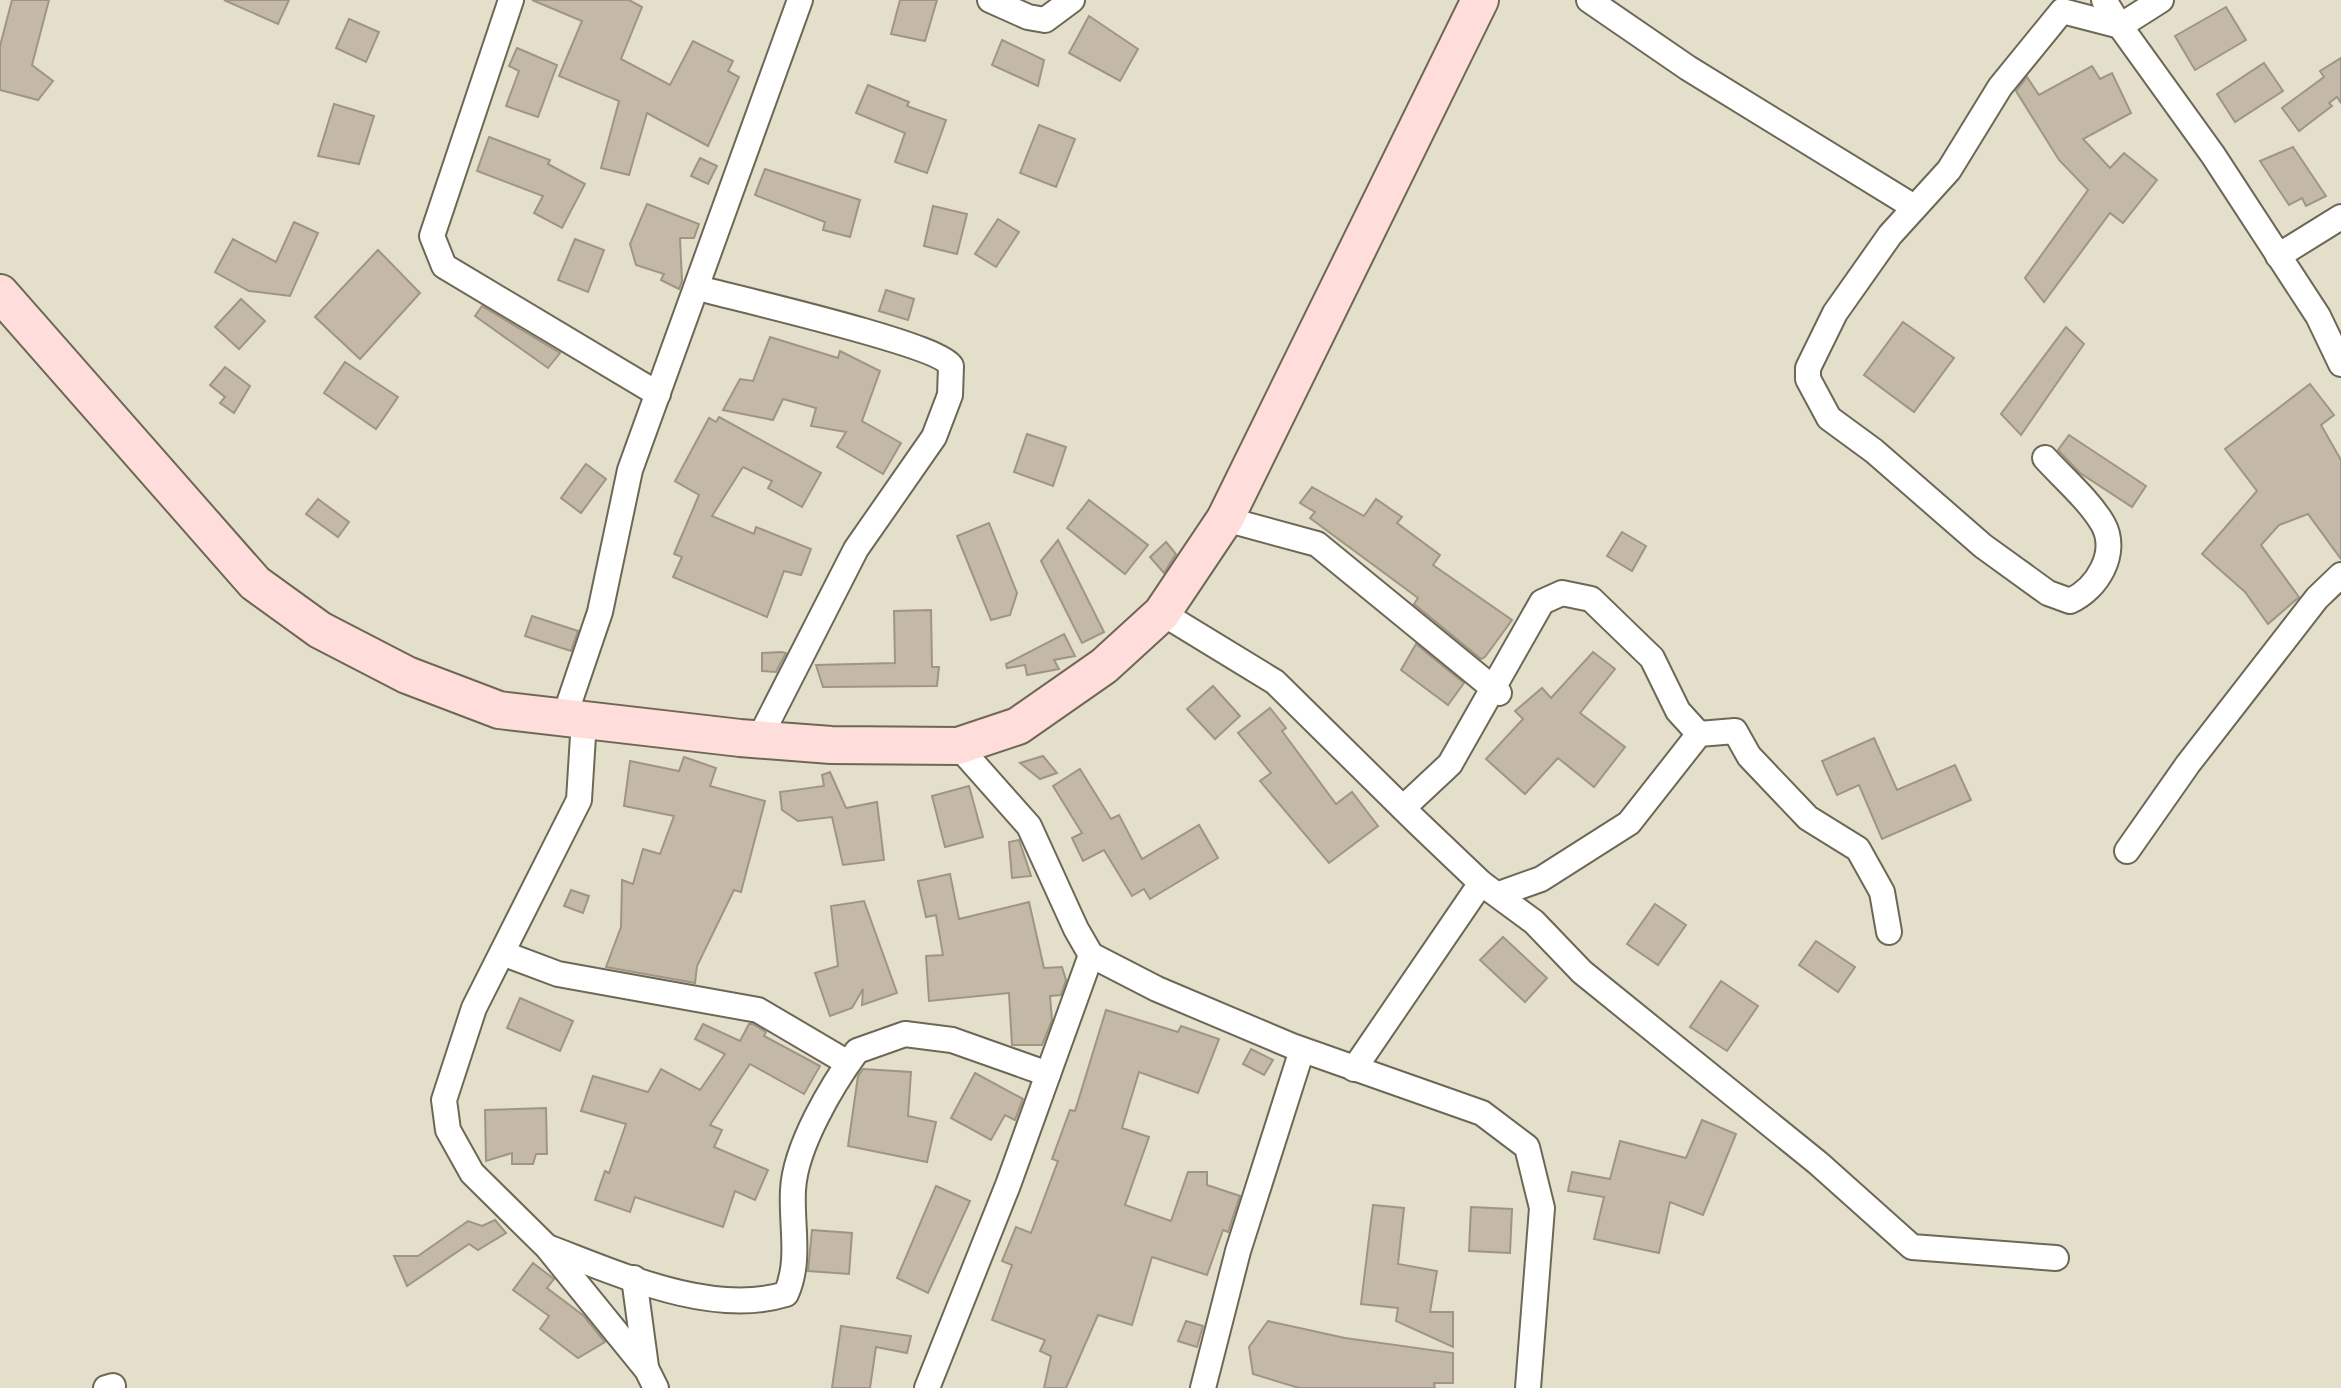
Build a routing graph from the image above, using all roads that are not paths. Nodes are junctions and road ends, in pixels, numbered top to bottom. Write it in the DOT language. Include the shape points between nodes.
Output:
graph roads {
  1 [pos="511,0"];
  2 [pos="800,0"];
  3 [pos="990,0"];
  4 [pos="1072,0"];
  5 [pos="1480,0"];
  6 [pos="1589,0"];
  7 [pos="2104,0"];
  8 [pos="2161,0"];
  9 [pos="2120,26"];
  10 [pos="1914,207"];
  11 [pos="2341,217"];
  12 [pos="2278,256"];
  13 [pos="698,288"];
  14 [pos="0,293"];
  15 [pos="2341,364"];
  16 [pos="658,394"];
  17 [pos="2045,458"];
  18 [pos="1225,519"];
  19 [pos="2341,575"];
  20 [pos="1162,613"];
  21 [pos="1496,691"];
  22 [pos="574,719"];
  23 [pos="1699,734"];
  24 [pos="759,739"];
  25 [pos="958,746"];
  26 [pos="1403,808"];
  27 [pos="2127,851"];
  28 [pos="1490,889"];
  29 [pos="1889,932"];
  30 [pos="502,953"];
  31 [pos="1091,955"];
  32 [pos="1302,1050"];
  33 [pos="848,1063"];
  34 [pos="1354,1069"];
  35 [pos="1048,1074"];
  36 [pos="547,1247"];
  37 [pos="2056,1258"];
  38 [pos="634,1278"];
  39 [pos="651,1379"];
  40 [pos="1205,1387"];
  41 [pos="927,1388"];
  42 [pos="1528,1388"];
  1 -- 16 [label="street" via="432,236 437,255 444,266"];
  2 -- 13 [label="street"];
  3 -- 4 [label="street" via="1045,20"];
  5 -- 18 [label="main road"];
  6 -- 10 [label="street" via="1700,76"];
  7 -- 9 [label="street"];
  8 -- 9 [label="street"];
  9 -- 10 [label="street" via="2062,11 2000,87 1949,170"];
  9 -- 12 [label="street"];
  10 -- 17 [label="street" via="1835,313 1808,368 1813,391 1829,418 1983,546 2048,593 2070,601 2088,593 2100,575 2108,542 2103,524"];
  11 -- 12 [label="street"];
  12 -- 15 [label="street" via="2318,316"];
  13 -- 16 [label="street"];
  13 -- 24 [label="street" via="938,354 951,366 950,395 934,437 856,549"];
  14 -- 22 [label="main road" via="255,583 320,630 407,675 499,710"];
  16 -- 22 [label="street" via="630,470"];
  18 -- 20 [label="main road"];
  18 -- 21 [label="street" via="1317,544"];
  19 -- 27 [label="street" via="2225,716"];
  20 -- 25 [label="main road" via="1104,666 1018,726"];
  20 -- 26 [label="street" via="1275,682"];
  21 -- 23 [label="street" via="1542,602 1562,593 1591,599 1652,658 1678,711"];
  21 -- 26 [label="street" via="1450,764"];
  22 -- 24 [label="main road"];
  22 -- 30 [label="street" via="579,800"];
  23 -- 28 [label="street" via="1629,823 1541,879"];
  23 -- 29 [label="street" via="1735,731 1749,756 1808,818 1858,849 1882,892"];
  24 -- 25 [label="main road"];
  25 -- 31 [label="street" via="1029,826"];
  26 -- 28 [label="street"];
  28 -- 34 [label="street"];
  28 -- 37 [label="street" via="1534,922 1645,1027 1818,1163 1912,1247"];
  30 -- 33 [label="street" via="558,974 758,1010"];
  30 -- 36 [label="street" via="474,1008 444,1100 448,1130 472,1173"];
  31 -- 32 [label="street"];
  31 -- 35 [label="street"];
  32 -- 34 [label="street"];
  32 -- 40 [label="street" via="1238,1251"];
  33 -- 35 [label="street" via="857,1051 905,1034 952,1040"];
  33 -- 38 [label="street" via="810,1132 793,1187 794,1276 786,1294 702,1299"];
  34 -- 42 [label="street" via="1482,1113 1527,1147 1542,1208"];
  35 -- 41 [label="street"];
  36 -- 38 [label="street"];
  36 -- 39 [label="street"];
  38 -- 39 [label="street"];
}
